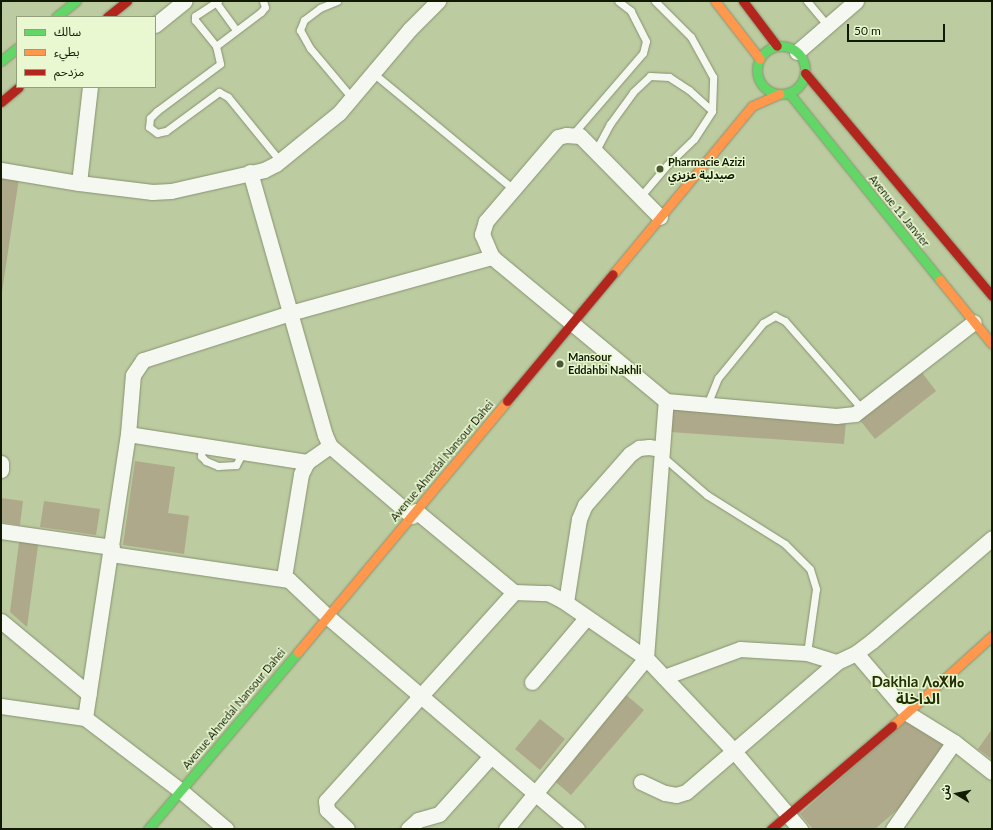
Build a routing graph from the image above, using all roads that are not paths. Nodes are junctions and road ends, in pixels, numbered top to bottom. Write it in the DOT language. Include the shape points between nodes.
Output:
graph roads {
  1 [pos="76,1"];
  2 [pos="127,1"];
  3 [pos="185,1"];
  4 [pos="216,1"];
  5 [pos="263,1"];
  6 [pos="337,1"];
  7 [pos="438,1"];
  8 [pos="618,1"];
  9 [pos="655,1"];
  10 [pos="715,1"];
  11 [pos="743,1"];
  12 [pos="807,1"];
  13 [pos="856,1"];
  14 [pos="324,4"];
  15 [pos="57,16"];
  16 [pos="108,16"];
  17 [pos="156,24"];
  18 [pos="827,25"];
  19 [pos="236,30"];
  20 [pos="216,46"];
  21 [pos="777,46"];
  22 [pos="16,49"];
  23 [pos="797,52"];
  24 [pos="760,58"];
  25 [pos="1,61"];
  26 [pos="373,73"];
  27 [pos="805,73"];
  28 [pos="758,75"];
  29 [pos="18,88"];
  30 [pos="90,88"];
  31 [pos="789,92"];
  32 [pos="779,94"];
  33 [pos="352,98"];
  34 [pos="1,102"];
  35 [pos="752,106"];
  36 [pos="712,111"];
  37 [pos="573,134"];
  38 [pos="595,152"];
  39 [pos="280,161"];
  40 [pos="1,170"];
  41 [pos="250,172"];
  42 [pos="79,183"];
  43 [pos="514,189"];
  44 [pos="640,197"];
  45 [pos="660,217"];
  46 [pos="492,258"];
  47 [pos="992,296"];
  48 [pos="290,313"];
  49 [pos="573,322"];
  50 [pos="974,322"];
  51 [pos="992,344"];
  52 [pos="666,401"];
  53 [pos="707,405"];
  54 [pos="862,409"];
  55 [pos="128,434"];
  56 [pos="330,446"];
  57 [pos="662,452"];
  58 [pos="307,462"];
  59 [pos="1,463"];
  60 [pos="1,470"];
  61 [pos="414,514"];
  62 [pos="1,530"];
  63 [pos="992,538"];
  64 [pos="111,551"];
  65 [pos="284,577"];
  66 [pos="514,592"];
  67 [pos="566,602"];
  68 [pos="328,617"];
  69 [pos="586,618"];
  70 [pos="1,621"];
  71 [pos="992,636"];
  72 [pos="807,653"];
  73 [pos="856,653"];
  74 [pos="646,658"];
  75 [pos="837,662"];
  76 [pos="664,677"];
  77 [pos="532,682"];
  78 [pos="89,694"];
  79 [pos="420,695"];
  80 [pos="1,706"];
  81 [pos="907,713"];
  82 [pos="85,718"];
  83 [pos="954,742"];
  84 [pos="733,750"];
  85 [pos="491,756"];
  86 [pos="992,772"];
  87 [pos="641,782"];
  88 [pos="181,791"];
  89 [pos="535,794"];
  90 [pos="789,814"];
  91 [pos="148,829"];
  92 [pos="226,829"];
  93 [pos="347,829"];
  94 [pos="408,829"];
  95 [pos="506,829"];
  96 [pos="577,829"];
  97 [pos="772,829"];
  98 [pos="800,829"];
  99 [pos="892,829"];
  1 -- 15 [label="main road"];
  2 -- 16 [label="main road"];
  3 -- 17 [label="street"];
  4 -- 19 [label="lane"];
  4 -- 20 [label="lane" via="195,16 195,20"];
  5 -- 19 [label="lane" via="265,7 261,12"];
  6 -- 14 [label="lane"];
  7 -- 26 [label="street" via="410,29"];
  8 -- 37 [label="lane" via="631,11 646,41 643,53"];
  9 -- 36 [label="lane" via="691,37 712,77"];
  10 -- 24 [label="main road"];
  11 -- 21 [label="main road"];
  12 -- 18 [label="lane"];
  13 -- 18 [label="street"];
  14 -- 33 [label="lane" via="304,20 300,30 310,48"];
  18 -- 23 [label="street"];
  19 -- 20 [label="lane"];
  20 -- 39 [label="lane" via="220,64 157,111 150,118 150,126 158,133 166,131 219,92 228,97"];
  21 -- 23 [label="main road" via="788,47"];
  21 -- 24 [label="main road" via="767,50"];
  22 -- 25 [label="main road"];
  23 -- 27 [label="main road" via="802,58"];
  24 -- 28 [label="main road"];
  26 -- 33 [label="street"];
  26 -- 43 [label="lane"];
  27 -- 31 [label="main road" via="800,85"];
  27 -- 47 [label="main road, Avenue 11 Janvier"];
  28 -- 32 [label="main road" via="765,88"];
  28 -- 35 [label="main road, Avenue Ahnedal Nansour Dahei"];
  29 -- 34 [label="main road"];
  30 -- 42 [label="street"];
  31 -- 32 [label="main road"];
  31 -- 50 [label="main road, Avenue 11 Janvier"];
  32 -- 35 [label="main road, Avenue Ahnedal Nansour Dahei"];
  33 -- 39 [label="street" via="329,122"];
  35 -- 45 [label="main road, Avenue Ahnedal Nansour Dahei"];
  36 -- 38 [label="lane" via="689,90 669,77 650,76 614,119"];
  36 -- 44 [label="lane" via="694,139 667,165"];
  37 -- 38 [label="street" via="580,136"];
  37 -- 43 [label="street" via="558,137"];
  38 -- 44 [label="street"];
  39 -- 41 [label="street" via="264,170"];
  40 -- 42 [label="street"];
  41 -- 42 [label="street" via="171,191 152,192"];
  41 -- 48 [label="street"];
  43 -- 46 [label="street" via="486,221 483,229 484,241"];
  44 -- 45 [label="street"];
  45 -- 49 [label="main road, Avenue Ahnedal Nansour Dahei"];
  46 -- 48 [label="street"];
  46 -- 49 [label="street"];
  48 -- 55 [label="street" via="143,360 133,375"];
  48 -- 56 [label="street"];
  49 -- 52 [label="street"];
  49 -- 61 [label="main road, Avenue Ahnedal Nansour Dahei"];
  50 -- 51 [label="main road, Avenue 11 Janvier"];
  50 -- 54 [label="street"];
  52 -- 53 [label="street"];
  52 -- 57 [label="street"];
  53 -- 54 [label="street" via="836,416 855,414"];
  53 -- 54 [label="lane" via="718,378 763,323 775,316 785,321"];
  55 -- 58 [label="street"];
  55 -- 64 [label="street"];
  56 -- 58 [label="street"];
  56 -- 61 [label="street"];
  57 -- 67 [label="street" via="649,446 630,454 585,505 579,519"];
  57 -- 72 [label="lane" via="706,495 785,544 810,570 816,588"];
  57 -- 74 [label="street"];
  58 -- 65 [label="street" via="298,485"];
  59 -- 60 [label="street"];
  61 -- 66 [label="street"];
  61 -- 68 [label="main road, Avenue Ahnedal Nansour Dahei"];
  62 -- 64 [label="street"];
  63 -- 73 [label="street"];
  64 -- 65 [label="street" via="227,572"];
  64 -- 78 [label="street"];
  65 -- 68 [label="street" via="294,583"];
  66 -- 67 [label="street" via="548,593"];
  66 -- 79 [label="street"];
  67 -- 69 [label="street"];
  68 -- 79 [label="street"];
  68 -- 88 [label="main road, Avenue Ahnedal Nansour Dahei"];
  69 -- 74 [label="street"];
  69 -- 77 [label="street"];
  70 -- 78 [label="street"];
  71 -- 81 [label="main road"];
  72 -- 75 [label="street"];
  72 -- 76 [label="street" via="740,650"];
  73 -- 75 [label="street"];
  73 -- 81 [label="street"];
  74 -- 76 [label="street"];
  74 -- 89 [label="street"];
  75 -- 84 [label="street"];
  76 -- 84 [label="street"];
  78 -- 82 [label="street"];
  79 -- 85 [label="street"];
  79 -- 93 [label="street" via="326,801 327,810"];
  80 -- 82 [label="street"];
  81 -- 83 [label="street"];
  81 -- 90 [label="main road"];
  82 -- 88 [label="street"];
  83 -- 86 [label="street"];
  83 -- 99 [label="street"];
  84 -- 87 [label="street" via="686,792 676,795 665,793"];
  84 -- 90 [label="street"];
  85 -- 89 [label="street"];
  85 -- 94 [label="street" via="439,814 418,820"];
  88 -- 91 [label="main road, Avenue Ahnedal Nansour Dahei"];
  88 -- 92 [label="street"];
  89 -- 95 [label="street"];
  89 -- 96 [label="street"];
  90 -- 97 [label="main road"];
  90 -- 98 [label="street"];
}
